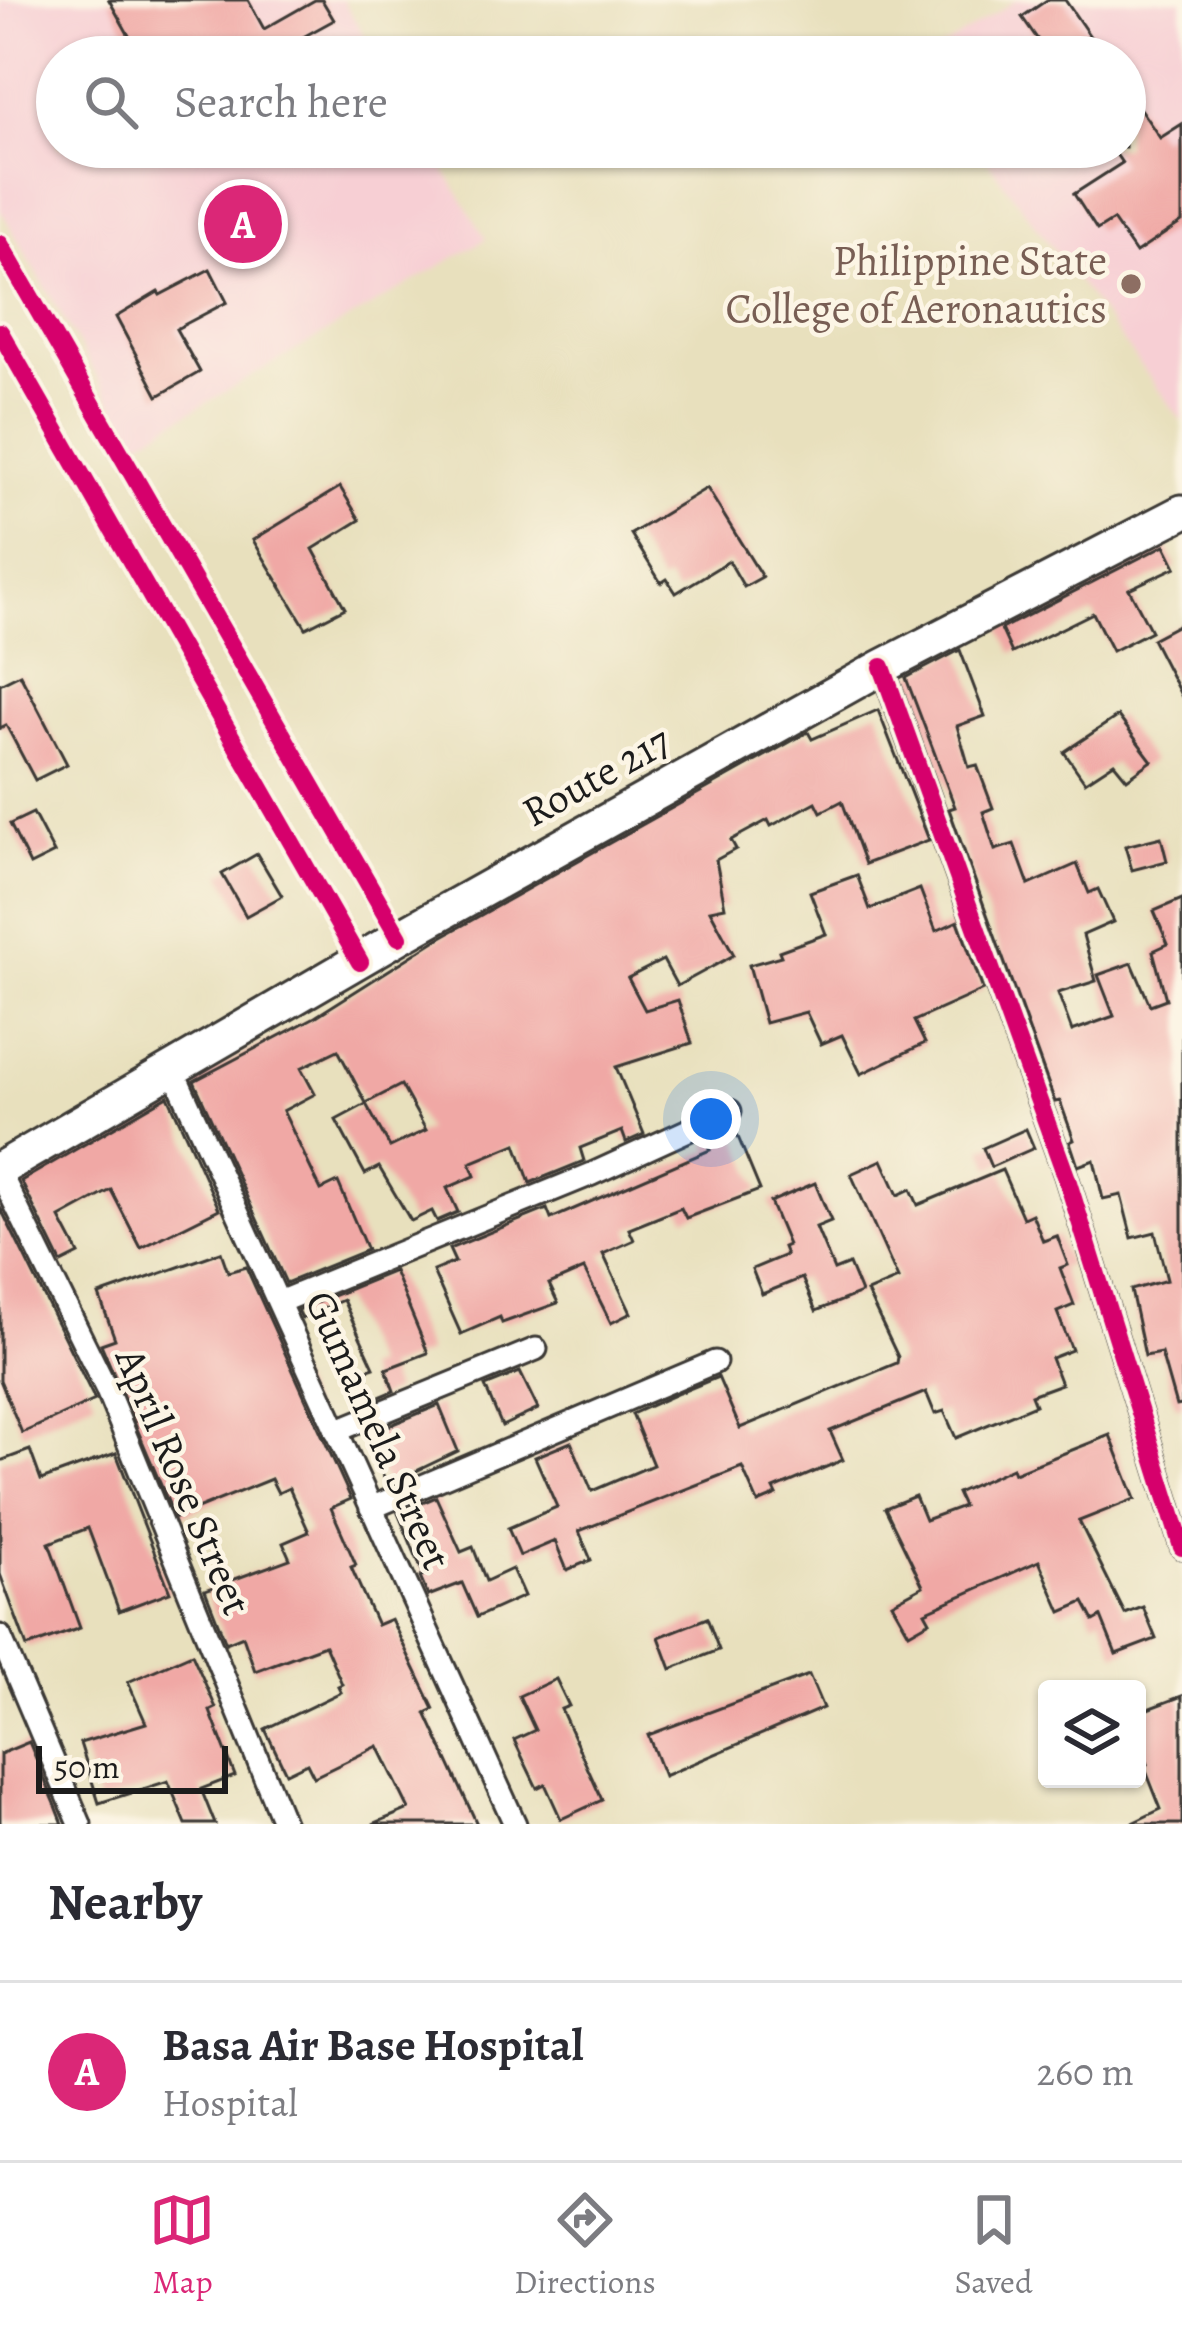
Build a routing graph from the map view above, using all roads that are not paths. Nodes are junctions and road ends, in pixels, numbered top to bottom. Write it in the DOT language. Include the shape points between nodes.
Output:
graph roads {
  1 [pos="1182,512"];
  2 [pos="882,667"];
  3 [pos="172,1068"];
  4 [pos="730,1112"];
  5 [pos="0,1171"];
  6 [pos="279,1302"];
  7 [pos="536,1349"];
  8 [pos="716,1362"];
  9 [pos="336,1431"];
  10 [pos="371,1508"];
  11 [pos="1182,1547"];
  12 [pos="0,1636"];
  13 [pos="80,1824"];
  14 [pos="284,1824"];
  15 [pos="515,1824"];
  1 -- 2 [label="main road, Route 217"];
  2 -- 3 [label="main road, Route 217"];
  2 -- 11 [label="street" via="1066,1176"];
  3 -- 5 [label="main road, Route 217"];
  3 -- 6 [label="street, Gumamela Street"];
  4 -- 6 [label="street"];
  5 -- 14 [label="street, April Rose Street" via="106,1388"];
  6 -- 9 [label="street, Gumamela Street"];
  7 -- 9 [label="street"];
  8 -- 10 [label="street"];
  9 -- 10 [label="street, Gumamela Street"];
  10 -- 15 [label="street, Gumamela Street"];
  12 -- 13 [label="street"];
}
